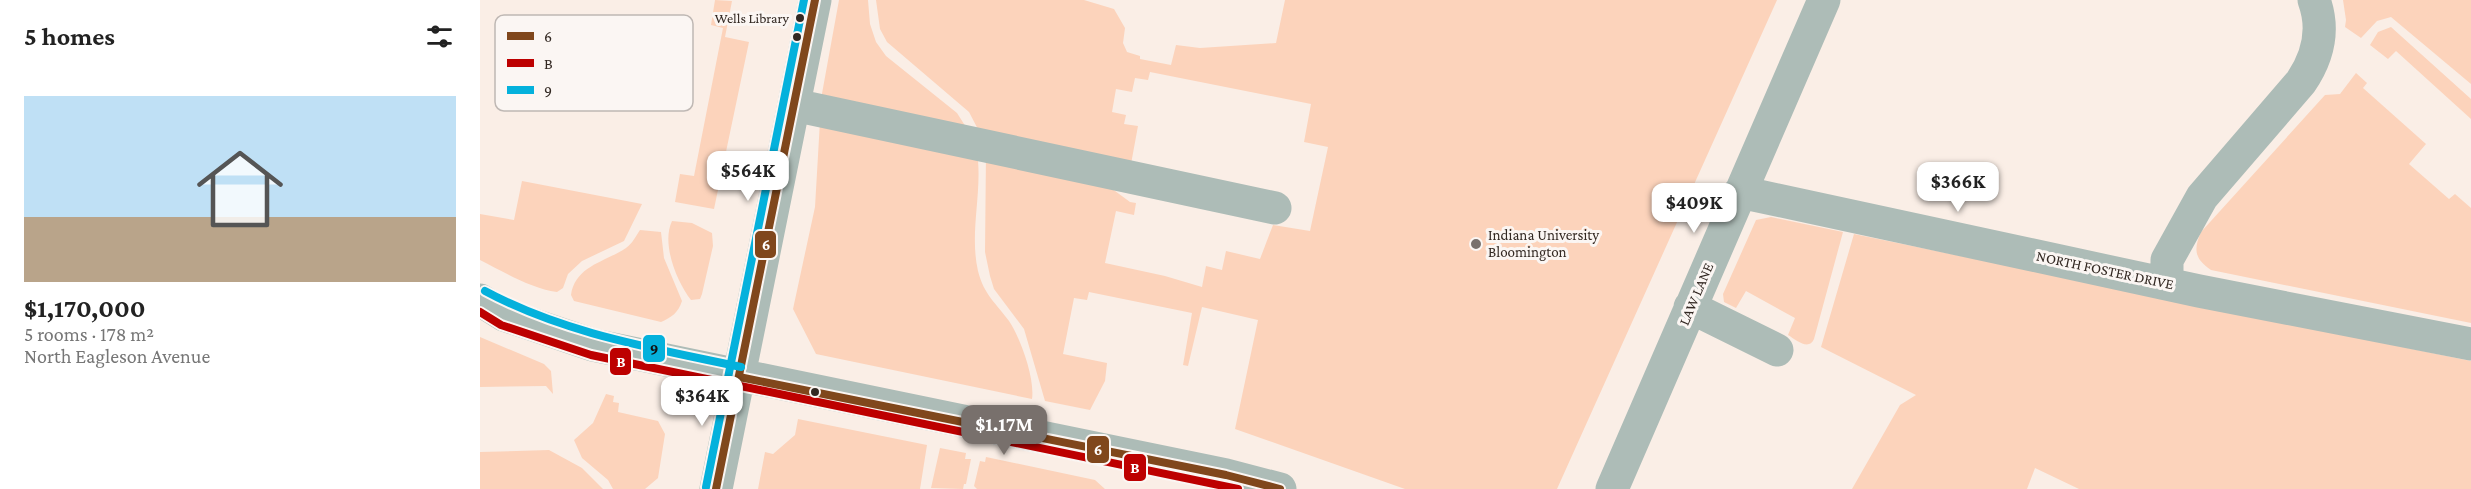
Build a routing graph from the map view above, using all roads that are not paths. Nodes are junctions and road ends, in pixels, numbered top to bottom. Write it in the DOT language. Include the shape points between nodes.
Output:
graph roads {
  1 [pos="815,0"];
  2 [pos="1824,0"];
  3 [pos="2314,0"];
  4 [pos="794,105"];
  5 [pos="1740,192"];
  6 [pos="1275,208"];
  7 [pos="2167,283"];
  8 [pos="480,300"];
  9 [pos="1690,307"];
  10 [pos="2471,344"];
  11 [pos="1777,350"];
  12 [pos="739,376"];
  13 [pos="716,489"];
  14 [pos="1280,489"];
  15 [pos="1612,489"];
  1 -- 4 [label="street"];
  2 -- 5 [label="street, LAW LANE"];
  3 -- 7 [label="street" via="2320,29 2311,67 2202,197 2167,260"];
  4 -- 6 [label="street"];
  4 -- 12 [label="street"];
  5 -- 7 [label="street, NORTH FOSTER DRIVE"];
  5 -- 9 [label="street, LAW LANE"];
  7 -- 10 [label="street, NORTH FOSTER DRIVE"];
  8 -- 12 [label="street" via="504,315 593,345"];
  9 -- 11 [label="street"];
  9 -- 15 [label="street, LAW LANE"];
  12 -- 13 [label="street"];
  12 -- 14 [label="street"];
}
